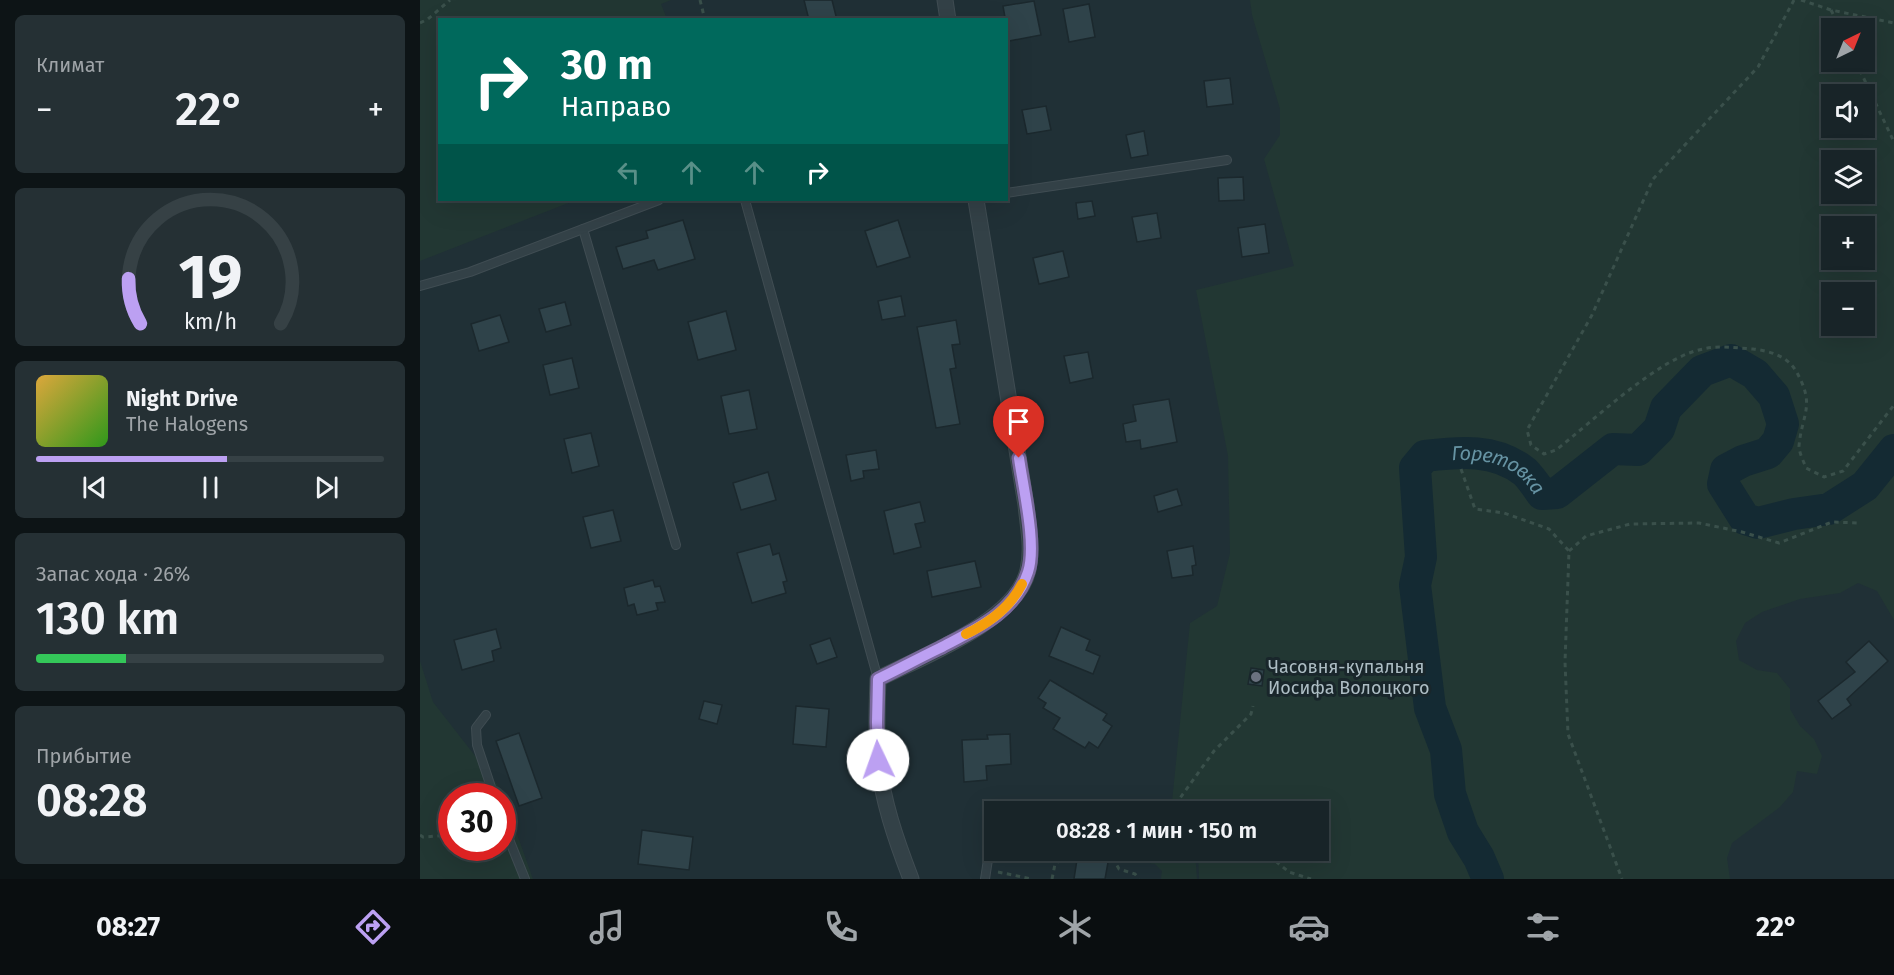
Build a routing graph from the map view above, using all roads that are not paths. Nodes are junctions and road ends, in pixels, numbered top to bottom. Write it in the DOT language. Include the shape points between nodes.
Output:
graph roads {
  1 [pos="946,0"];
  2 [pos="948,18"];
  3 [pos="1227,160"];
  4 [pos="1008,193"];
  5 [pos="656,201"];
  6 [pos="745,201"];
  7 [pos="976,201"];
  8 [pos="583,228"];
  9 [pos="420,286"];
  10 [pos="676,545"];
  11 [pos="878,679"];
  12 [pos="486,715"];
  13 [pos="490,783"];
  14 [pos="516,857"];
  15 [pos="988,861"];
  16 [pos="525,879"];
  17 [pos="912,879"];
  18 [pos="985,879"];
  1 -- 2 [label="street"];
  3 -- 4 [label="lane"];
  5 -- 8 [label="lane"];
  6 -- 11 [label="lane"];
  7 -- 11 [label="street" via="1026,505 1028,571 1016,595 982,626"];
  8 -- 9 [label="lane" via="470,272"];
  8 -- 10 [label="lane"];
  11 -- 17 [label="street" via="878,760 890,818"];
  12 -- 13 [label="lane" via="476,728 477,745"];
  14 -- 16 [label="lane"];
  15 -- 18 [label="lane"];
}
